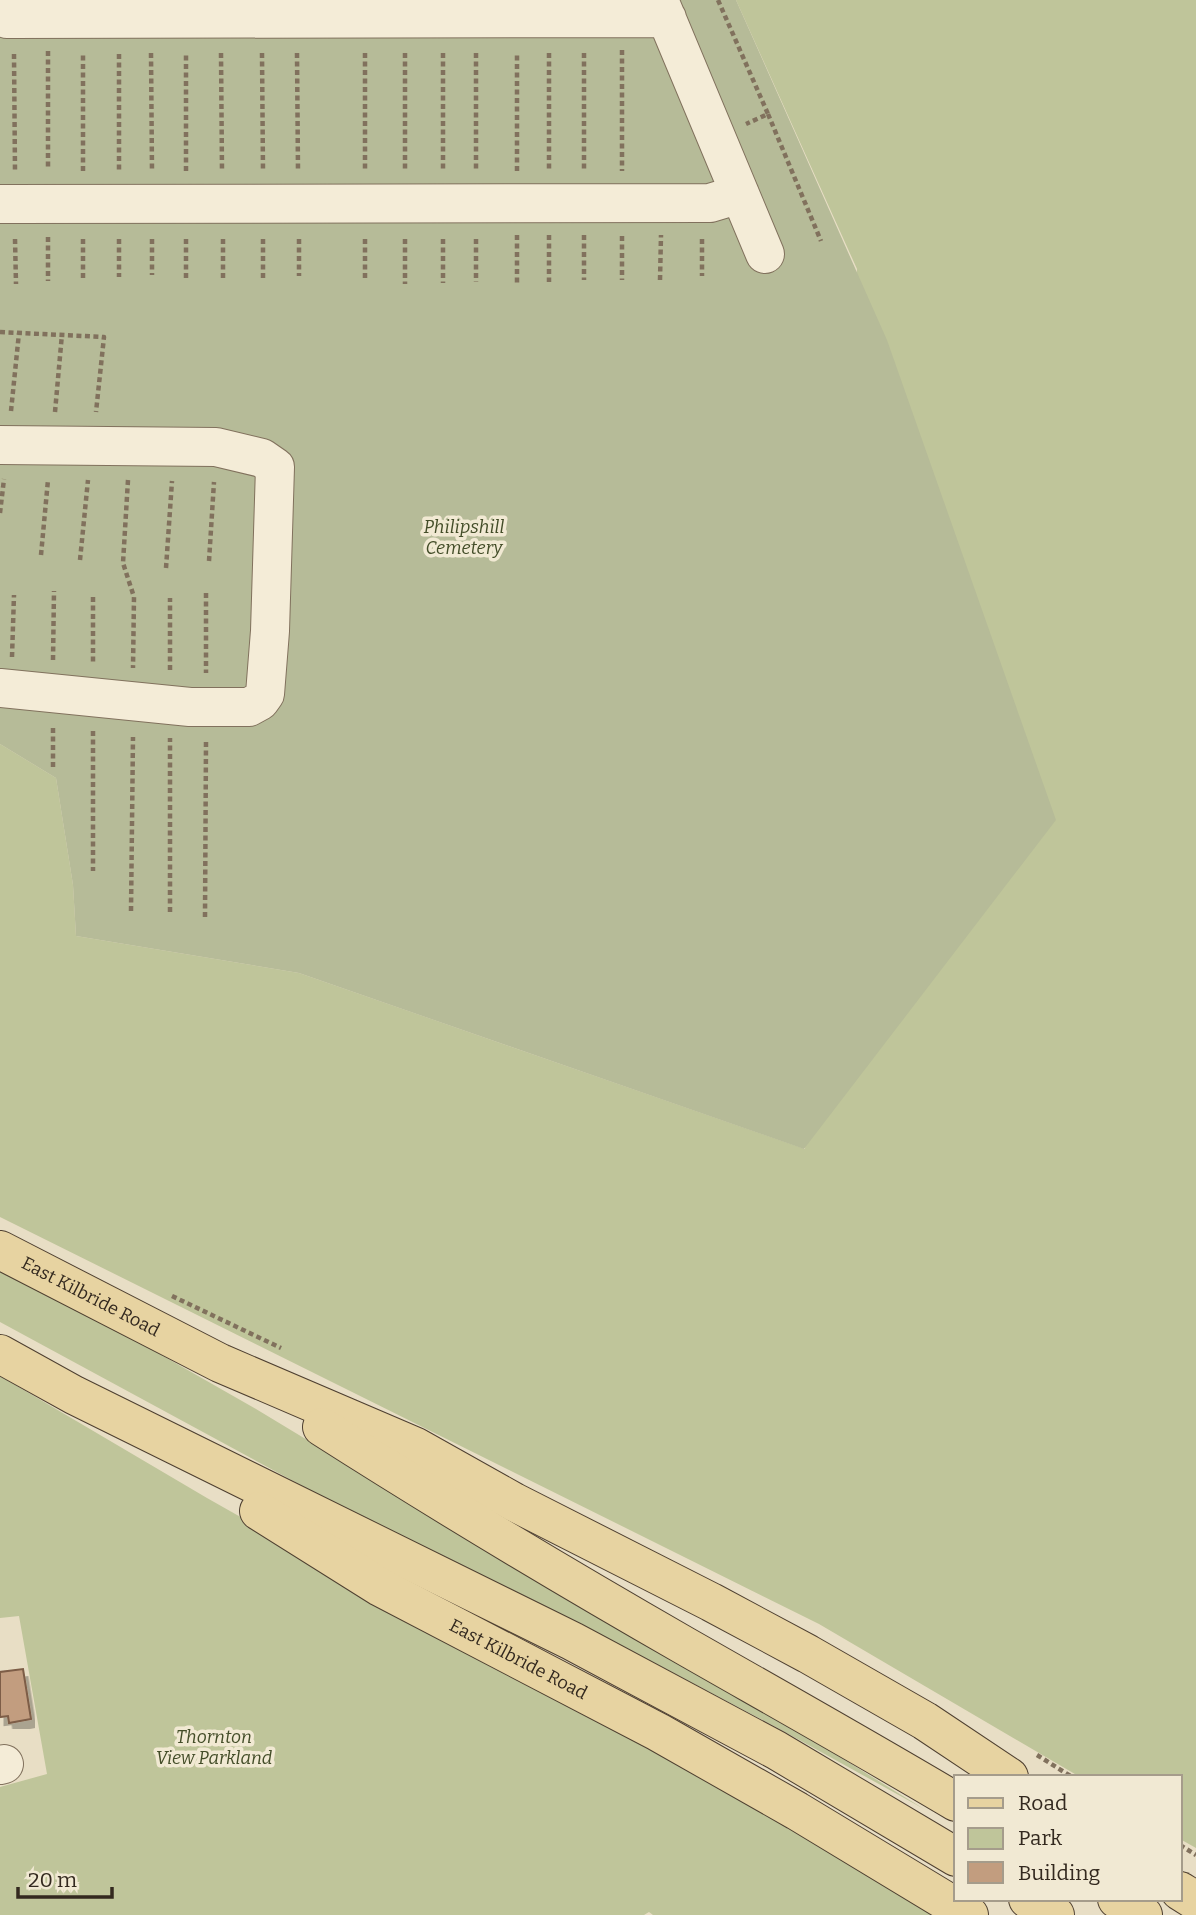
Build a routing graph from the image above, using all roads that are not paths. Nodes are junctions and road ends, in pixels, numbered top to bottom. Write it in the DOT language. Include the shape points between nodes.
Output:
graph roads {
  1 [pos="663,9"];
  2 [pos="103,18"];
  3 [pos="740,194"];
  4 [pos="103,204"];
  5 [pos="765,254"];
  6 [pos="0,445"];
  7 [pos="6,688"];
  8 [pos="0,1250"];
  9 [pos="0,1354"];
  10 [pos="220,1363"];
  11 [pos="75,1395"];
  12 [pos="1006,1775"];
  13 [pos="954,1801"];
  14 [pos="954,1856"];
  15 [pos="1031,1901"];
  16 [pos="1120,1901"];
  17 [pos="969,1915"];
  18 [pos="1055,1915"];
  19 [pos="1143,1915"];
  1 -- 2 [label="lane" via="622,18"];
  1 -- 3 [label="lane"];
  3 -- 4 [label="lane" via="710,203"];
  3 -- 5 [label="lane"];
  6 -- 7 [label="lane" via="216,447 262,458 275,467 270,631 265,694 260,701 249,707 188,706"];
  8 -- 10 [label="main road, East Kilbride Road"];
  9 -- 11 [label="main road, East Kilbride Road"];
  10 -- 12 [label="main road, East Kilbride Road" via="416,1447 711,1602 925,1721"];
  10 -- 13 [label="main road, East Kilbride Road" via="399,1476"];
  11 -- 14 [label="main road, East Kilbride Road" via="572,1641 776,1750"];
  11 -- 17 [label="main road, East Kilbride Road" via="380,1587 658,1732"];
  15 -- 18 [label="main road"];
  16 -- 19 [label="main road"];
}
